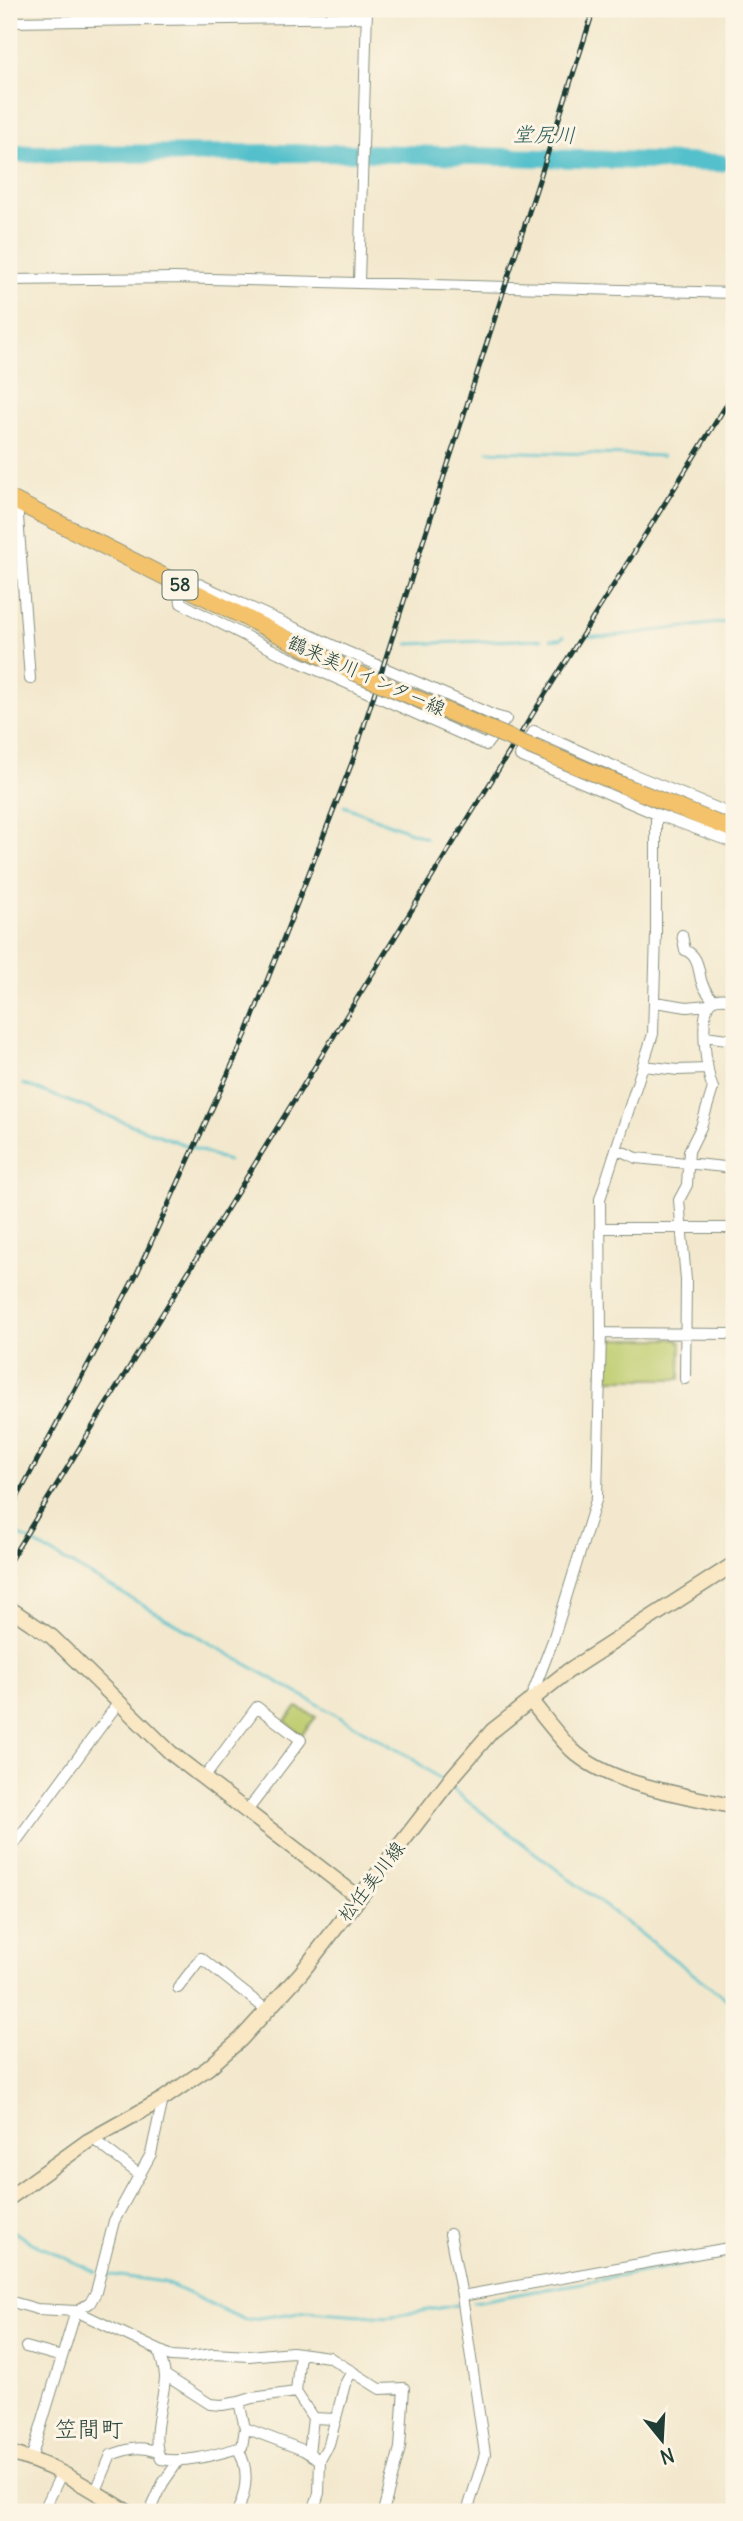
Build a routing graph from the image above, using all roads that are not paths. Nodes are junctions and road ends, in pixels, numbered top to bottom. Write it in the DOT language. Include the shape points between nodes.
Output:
graph roads {
  1 [pos="367,13"];
  2 [pos="9,22"];
  3 [pos="9,280"];
  4 [pos="359,282"];
  5 [pos="734,293"];
  6 [pos="13,501"];
  7 [pos="178,584"];
  8 [pos="30,679"];
  9 [pos="656,814"];
  10 [pos="734,815"];
  11 [pos="734,830"];
  12 [pos="734,843"];
  13 [pos="682,935"];
  14 [pos="734,1000"];
  15 [pos="655,1002"];
  16 [pos="710,1003"];
  17 [pos="705,1036"];
  18 [pos="734,1040"];
  19 [pos="644,1066"];
  20 [pos="707,1069"];
  21 [pos="616,1149"];
  22 [pos="688,1162"];
  23 [pos="734,1168"];
  24 [pos="600,1228"];
  25 [pos="734,1228"];
  26 [pos="680,1229"];
  27 [pos="601,1333"];
  28 [pos="685,1334"];
  29 [pos="734,1334"];
  30 [pos="685,1379"];
  31 [pos="734,1564"];
  32 [pos="9,1608"];
  33 [pos="530,1700"];
  34 [pos="119,1702"];
  35 [pos="204,1778"];
  36 [pos="734,1808"];
  37 [pos="247,1811"];
  38 [pos="9,1851"];
  39 [pos="358,1897"];
  40 [pos="178,1988"];
  41 [pos="268,2011"];
  42 [pos="163,2099"];
  43 [pos="93,2139"];
  44 [pos="140,2175"];
  45 [pos="9,2197"];
  46 [pos="450,2234"];
  47 [pos="734,2248"];
  48 [pos="462,2295"];
  49 [pos="9,2301"];
  50 [pos="76,2311"];
  51 [pos="26,2347"];
  52 [pos="159,2351"];
  53 [pos="300,2353"];
  54 [pos="62,2357"];
  55 [pos="352,2371"];
  56 [pos="166,2375"];
  57 [pos="296,2392"];
  58 [pos="239,2402"];
  59 [pos="313,2418"];
  60 [pos="337,2419"];
  61 [pos="245,2428"];
  62 [pos="238,2449"];
  63 [pos="157,2452"];
  64 [pos="9,2453"];
  65 [pos="309,2453"];
  66 [pos="32,2459"];
  67 [pos="179,2460"];
  68 [pos="320,2460"];
  69 [pos="62,2472"];
  70 [pos="96,2491"];
  71 [pos="43,2512"];
  72 [pos="128,2512"];
  73 [pos="150,2512"];
  74 [pos="237,2512"];
  75 [pos="313,2512"];
  76 [pos="383,2512"];
  77 [pos="467,2512"];
  1 -- 2 [label="street"];
  1 -- 4 [label="street"];
  3 -- 4 [label="street"];
  4 -- 5 [label="street"];
  6 -- 7 [label="main road, 鶴来美川インター線 / 58"];
  6 -- 8 [label="street"];
  7 -- 7 [label="street" via="199,584 506,719 486,745 194,610 181,603"];
  7 -- 11 [label="main road, 鶴来美川インター線 / 58, bridge" via="351,671"];
  9 -- 10 [label="street" via="520,756 534,731"];
  9 -- 12 [label="street"];
  9 -- 15 [label="street"];
  13 -- 16 [label="street"];
  14 -- 16 [label="street" via="719,998"];
  15 -- 16 [label="street" via="687,1007"];
  15 -- 19 [label="street"];
  16 -- 17 [label="street" via="704,1011"];
  17 -- 18 [label="street"];
  17 -- 20 [label="street"];
  19 -- 20 [label="street"];
  19 -- 21 [label="street"];
  20 -- 22 [label="street" via="713,1088"];
  21 -- 22 [label="street" via="637,1158"];
  21 -- 24 [label="street" via="600,1199"];
  22 -- 23 [label="street"];
  22 -- 26 [label="street" via="687,1185 679,1200"];
  24 -- 26 [label="street"];
  24 -- 27 [label="street"];
  25 -- 26 [label="street"];
  26 -- 28 [label="street" via="686,1280"];
  27 -- 28 [label="street"];
  27 -- 33 [label="street" via="597,1497"];
  28 -- 29 [label="street"];
  28 -- 30 [label="street"];
  31 -- 33 [label="main road, 松任美川線"];
  32 -- 34 [label="main road" via="52,1637"];
  33 -- 36 [label="main road" via="588,1762 638,1784"];
  33 -- 39 [label="main road, 松任美川線" via="492,1731"];
  34 -- 35 [label="main road"];
  34 -- 38 [label="street"];
  35 -- 37 [label="main road"];
  35 -- 37 [label="street" via="257,1707 301,1740"];
  37 -- 39 [label="main road"];
  39 -- 41 [label="main road, 松任美川線"];
  40 -- 41 [label="street" via="201,1958"];
  41 -- 42 [label="main road, 松任美川線" via="208,2068"];
  42 -- 43 [label="main road, 松任美川線"];
  42 -- 44 [label="street" via="151,2154"];
  43 -- 44 [label="street"];
  43 -- 45 [label="main road, 松任美川線"];
  44 -- 50 [label="street" via="114,2221 96,2292 90,2303"];
  46 -- 48 [label="street"];
  47 -- 48 [label="street"];
  48 -- 77 [label="street" via="485,2454"];
  49 -- 50 [label="street" via="37,2309"];
  50 -- 52 [label="street"];
  50 -- 54 [label="street"];
  51 -- 54 [label="street"];
  52 -- 53 [label="street" via="189,2357"];
  52 -- 56 [label="street"];
  53 -- 55 [label="street" via="329,2357"];
  53 -- 57 [label="street"];
  54 -- 66 [label="street"];
  55 -- 60 [label="street"];
  55 -- 76 [label="street" via="380,2389 404,2388 400,2448"];
  56 -- 58 [label="street" via="210,2404"];
  56 -- 63 [label="street"];
  57 -- 58 [label="street"];
  57 -- 59 [label="street"];
  58 -- 61 [label="street"];
  59 -- 60 [label="street"];
  59 -- 65 [label="street"];
  60 -- 68 [label="street"];
  61 -- 62 [label="street"];
  61 -- 65 [label="street"];
  62 -- 67 [label="street"];
  62 -- 74 [label="street" via="247,2473"];
  63 -- 67 [label="street" via="161,2459"];
  63 -- 70 [label="street" via="145,2447 111,2455"];
  64 -- 66 [label="main road"];
  65 -- 68 [label="street"];
  66 -- 69 [label="main road"];
  67 -- 73 [label="street"];
  68 -- 75 [label="street"];
  69 -- 70 [label="main road"];
  69 -- 71 [label="street"];
  70 -- 72 [label="main road"];
}
